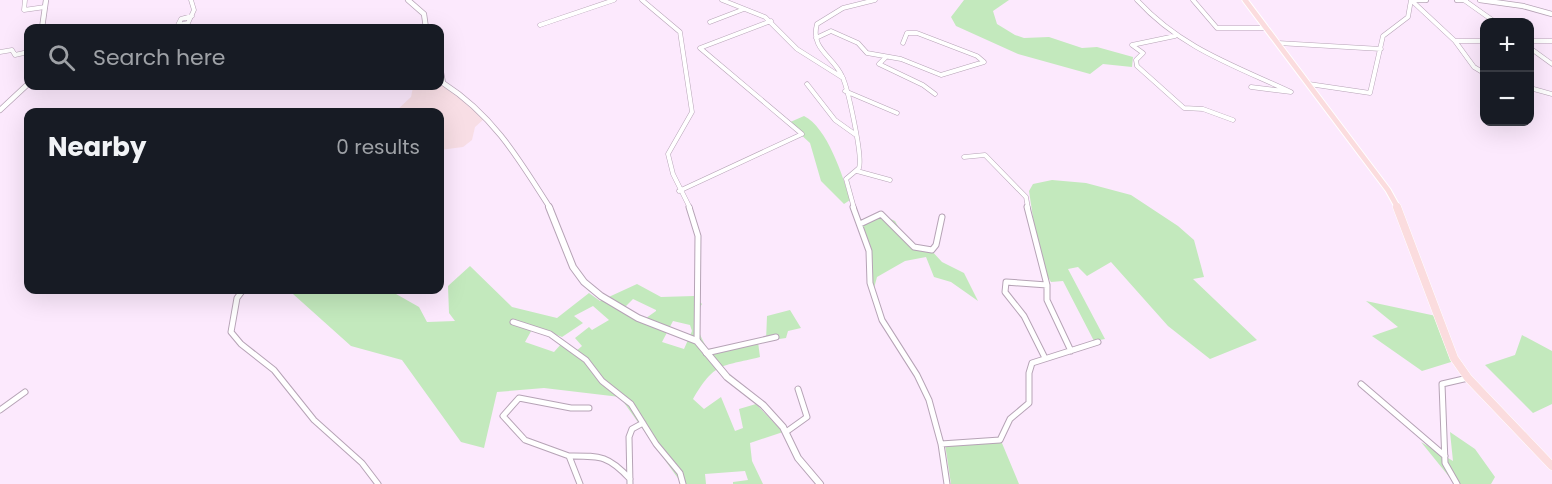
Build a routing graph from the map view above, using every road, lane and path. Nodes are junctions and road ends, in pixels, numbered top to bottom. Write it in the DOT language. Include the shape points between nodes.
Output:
graph roads {
  1 [pos="25,0"];
  2 [pos="46,0"];
  3 [pos="191,0"];
  4 [pos="408,0"];
  5 [pos="614,0"];
  6 [pos="642,0"];
  7 [pos="722,0"];
  8 [pos="875,0"];
  9 [pos="1137,0"];
  10 [pos="1193,0"];
  11 [pos="1245,0"];
  12 [pos="1412,0"];
  13 [pos="1426,0"];
  14 [pos="1457,0"];
  15 [pos="1465,0"];
  16 [pos="1480,0"];
  17 [pos="1502,1"];
  18 [pos="45,7"];
  19 [pos="744,8"];
  20 [pos="1552,14"];
  21 [pos="192,16"];
  22 [pos="1490,18"];
  23 [pos="771,21"];
  24 [pos="710,22"];
  25 [pos="43,24"];
  26 [pos="425,24"];
  27 [pos="540,25"];
  28 [pos="1267,28"];
  29 [pos="681,35"];
  30 [pos="1175,36"];
  31 [pos="688,38"];
  32 [pos="816,38"];
  33 [pos="1455,41"];
  34 [pos="1480,41"];
  35 [pos="1534,41"];
  36 [pos="1552,41"];
  37 [pos="903,43"];
  38 [pos="1278,43"];
  39 [pos="1381,49"];
  40 [pos="1534,51"];
  41 [pos="0,52"];
  42 [pos="24,53"];
  43 [pos="885,58"];
  44 [pos="1552,64"];
  45 [pos="1483,72"];
  46 [pos="843,78"];
  47 [pos="444,84"];
  48 [pos="807,84"];
  49 [pos="1309,84"];
  50 [pos="1251,87"];
  51 [pos="24,88"];
  52 [pos="1534,89"];
  53 [pos="845,92"];
  54 [pos="934,94"];
  55 [pos="1552,94"];
  56 [pos="0,110"];
  57 [pos="897,113"];
  58 [pos="1233,120"];
  59 [pos="856,135"];
  60 [pos="964,156"];
  61 [pos="858,171"];
  62 [pos="890,180"];
  63 [pos="679,190"];
  64 [pos="942,217"];
  65 [pos="860,224"];
  66 [pos="1047,285"];
  67 [pos="240,294"];
  68 [pos="513,322"];
  69 [pos="776,337"];
  70 [pos="697,341"];
  71 [pos="1098,342"];
  72 [pos="1071,351"];
  73 [pos="706,352"];
  74 [pos="1045,358"];
  75 [pos="1468,378"];
  76 [pos="1361,384"];
  77 [pos="798,389"];
  78 [pos="25,392"];
  79 [pos="589,408"];
  80 [pos="0,410"];
  81 [pos="643,423"];
  82 [pos="786,432"];
  83 [pos="941,444"];
  84 [pos="569,456"];
  85 [pos="1445,456"];
  86 [pos="1551,462"];
  87 [pos="630,482"];
  88 [pos="378,484"];
  89 [pos="580,484"];
  90 [pos="683,484"];
  91 [pos="820,484"];
  92 [pos="947,484"];
  93 [pos="1457,484"];
  1 -- 18 [label="street" via="24,10"];
  2 -- 18 [label="street"];
  3 -- 21 [label="street"];
  4 -- 26 [label="street" via="424,14"];
  5 -- 27 [label="street"];
  6 -- 29 [label="street"];
  7 -- 19 [label="street"];
  8 -- 32 [label="street" via="837,11 817,24"];
  9 -- 30 [label="street" via="1149,16"];
  10 -- 28 [label="street" via="1217,28"];
  11 -- 28 [label="main road"];
  12 -- 13 [label="street"];
  12 -- 33 [label="street"];
  12 -- 39 [label="street" via="1408,17 1383,36"];
  14 -- 15 [label="street"];
  15 -- 22 [label="street"];
  16 -- 17 [label="street"];
  17 -- 20 [label="street"];
  18 -- 25 [label="street"];
  19 -- 23 [label="street"];
  19 -- 24 [label="street"];
  23 -- 46 [label="street" via="797,49"];
  23 -- 63 [label="street" via="700,48 802,134"];
  28 -- 38 [label="main road"];
  29 -- 31 [label="street"];
  29 -- 63 [label="street" via="692,112 690,124 669,148"];
  30 -- 50 [label="street" via="1291,92"];
  30 -- 58 [label="street" via="1132,45 1143,53 1137,66 1184,108 1203,109"];
  32 -- 43 [label="street" via="831,32 858,43 867,53"];
  32 -- 46 [label="street" via="819,48"];
  33 -- 34 [label="street"];
  33 -- 45 [label="street" via="1474,67"];
  35 -- 36 [label="street"];
  37 -- 43 [label="street" via="907,33 917,33 984,62 941,75 901,59"];
  38 -- 39 [label="street"];
  38 -- 49 [label="main road"];
  39 -- 49 [label="street" via="1370,93"];
  40 -- 44 [label="street"];
  41 -- 42 [label="street"];
  43 -- 54 [label="street" via="879,64 923,84"];
  46 -- 53 [label="street"];
  47 -- 70 [label="street" via="463,96 507,140 552,211 573,267 584,282 638,318"];
  48 -- 59 [label="street" via="822,98 844,131"];
  49 -- 75 [label="main road" via="1393,198 1447,345"];
  51 -- 56 [label="street"];
  52 -- 55 [label="street"];
  53 -- 57 [label="street"];
  53 -- 59 [label="street"];
  59 -- 61 [label="street" via="862,162"];
  60 -- 66 [label="street" via="985,155 1025,195"];
  61 -- 62 [label="street"];
  61 -- 65 [label="street" via="846,182"];
  63 -- 70 [label="street" via="698,228 701,291 695,315"];
  64 -- 65 [label="street" via="932,250 905,240 881,214"];
  65 -- 83 [label="street" via="869,251 870,283 882,320 921,383"];
  66 -- 72 [label="street" via="1047,300"];
  66 -- 74 [label="street" via="1006,282 1005,286"];
  67 -- 88 [label="street" via="231,332 274,370 314,420 362,463"];
  68 -- 81 [label="street" via="550,334 580,355 602,381 631,404"];
  69 -- 73 [label="street"];
  70 -- 73 [label="street"];
  71 -- 72 [label="street"];
  72 -- 74 [label="street"];
  73 -- 82 [label="street"];
  74 -- 83 [label="street" via="1032,363 1029,403 1010,419 1003,438"];
  75 -- 85 [label="street" via="1442,384"];
  75 -- 86 [label="main road"];
  76 -- 85 [label="street"];
  77 -- 82 [label="street" via="807,417"];
  78 -- 80 [label="street"];
  79 -- 84 [label="street" via="519,398 504,412 504,418 525,440"];
  81 -- 87 [label="street" via="632,429 629,437"];
  81 -- 90 [label="street" via="678,470"];
  82 -- 91 [label="street" via="798,458"];
  83 -- 92 [label="street"];
  84 -- 87 [label="street" via="604,456 614,460"];
  84 -- 89 [label="street"];
  85 -- 93 [label="street" via="1447,469"];
}
